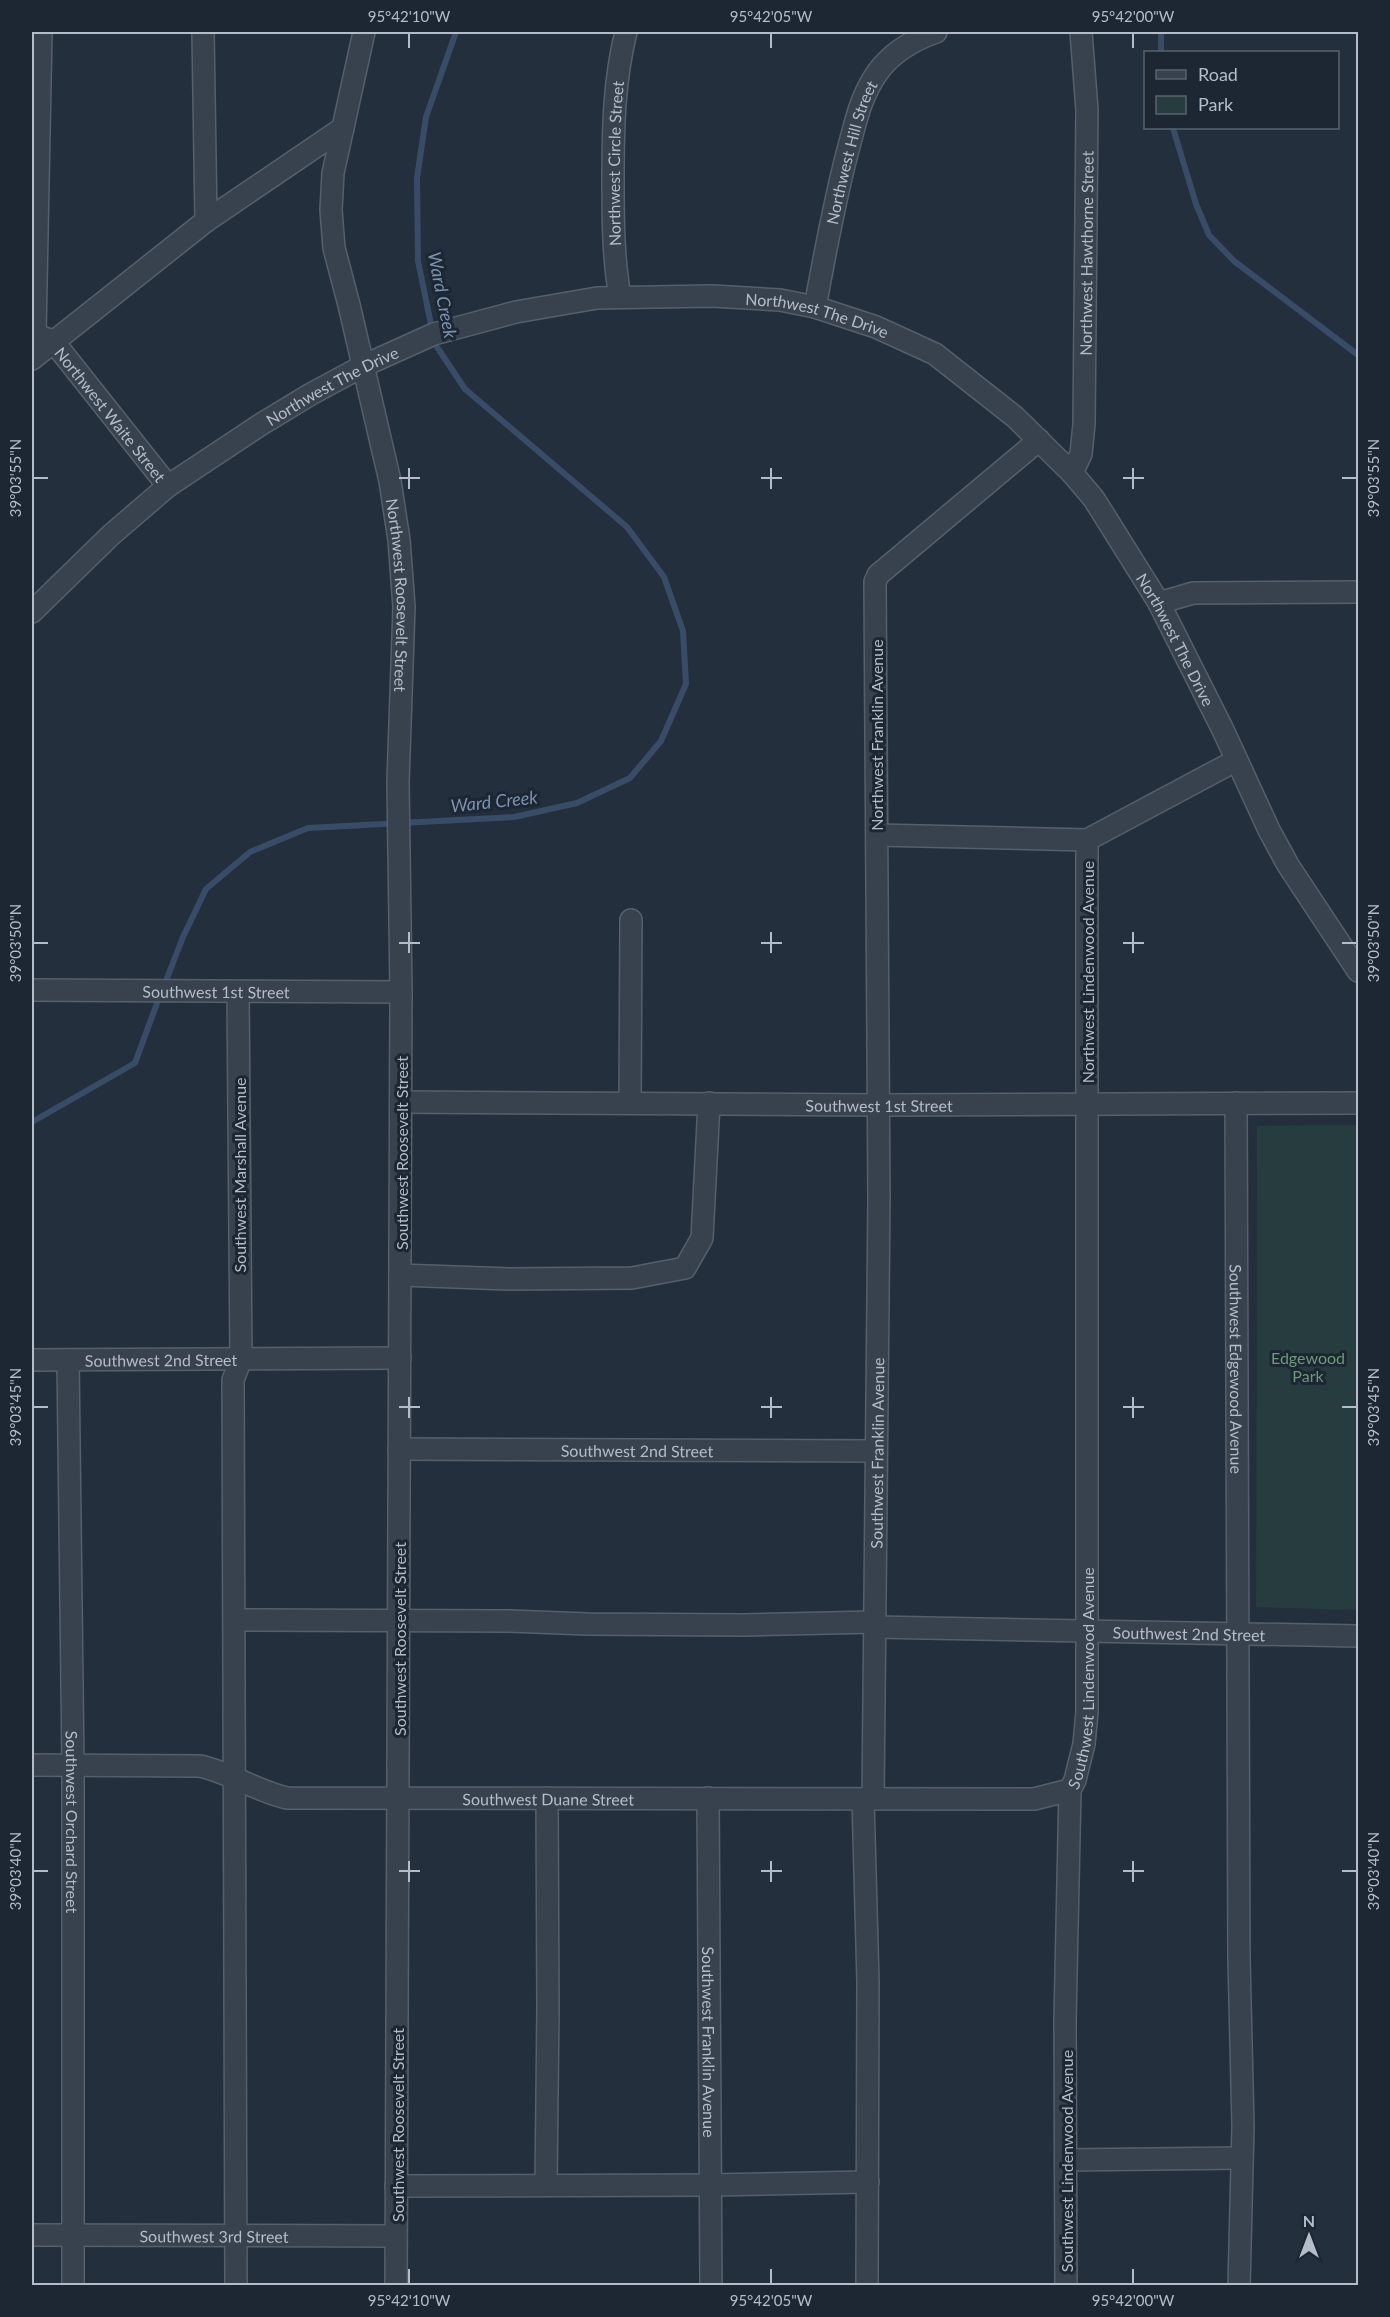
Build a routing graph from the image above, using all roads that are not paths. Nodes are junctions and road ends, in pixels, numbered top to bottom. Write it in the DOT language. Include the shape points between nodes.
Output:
graph roads {
  1 [pos="41,32"];
  2 [pos="203,32"];
  3 [pos="364,32"];
  4 [pos="626,32"];
  5 [pos="936,32"];
  6 [pos="1081,32"];
  7 [pos="343,128"];
  8 [pos="206,221"];
  9 [pos="620,297"];
  10 [pos="815,307"];
  11 [pos="40,336"];
  12 [pos="32,359"];
  13 [pos="363,366"];
  14 [pos="1039,440"];
  15 [pos="1072,473"];
  16 [pos="168,486"];
  17 [pos="1359,592"];
  18 [pos="1159,603"];
  19 [pos="32,612"];
  20 [pos="1235,760"];
  21 [pos="877,835"];
  22 [pos="1087,840"];
  23 [pos="631,920"];
  24 [pos="1359,971"];
  25 [pos="32,990"];
  26 [pos="238,992"];
  27 [pos="401,992"];
  28 [pos="401,1102"];
  29 [pos="630,1102"];
  30 [pos="1236,1102"];
  31 [pos="709,1103"];
  32 [pos="1359,1103"];
  33 [pos="1087,1104"];
  34 [pos="878,1105"];
  35 [pos="400,1275"];
  36 [pos="400,1358"];
  37 [pos="241,1359"];
  38 [pos="32,1360"];
  39 [pos="68,1360"];
  40 [pos="399,1449"];
  41 [pos="876,1451"];
  42 [pos="399,1619"];
  43 [pos="234,1620"];
  44 [pos="874,1625"];
  45 [pos="1086,1631"];
  46 [pos="1238,1634"];
  47 [pos="1359,1636"];
  48 [pos="32,1765"];
  49 [pos="73,1766"];
  50 [pos="235,1777"];
  51 [pos="1070,1790"];
  52 [pos="398,1798"];
  53 [pos="547,1798"];
  54 [pos="708,1798"];
  55 [pos="868,1799"];
  56 [pos="1242,2158"];
  57 [pos="1066,2160"];
  58 [pos="867,2182"];
  59 [pos="711,2185"];
  60 [pos="396,2186"];
  61 [pos="546,2186"];
  62 [pos="32,2235"];
  63 [pos="73,2236"];
  64 [pos="236,2236"];
  65 [pos="396,2236"];
  66 [pos="73,2286"];
  67 [pos="236,2286"];
  68 [pos="396,2286"];
  69 [pos="711,2286"];
  70 [pos="867,2286"];
  71 [pos="1066,2286"];
  72 [pos="1239,2286"];
  1 -- 11 [label="street"];
  2 -- 8 [label="street"];
  3 -- 7 [label="street, Northwest Roosevelt Street"];
  4 -- 9 [label="street, Northwest Circle Street" via="616,80 613,123 613,222"];
  5 -- 10 [label="street, Northwest Hill Street" via="914,40 895,54 878,72 858,106"];
  6 -- 15 [label="street, Northwest Hawthorne Street" via="1087,110 1084,424 1081,454"];
  7 -- 8 [label="street"];
  7 -- 13 [label="street, Northwest Roosevelt Street" via="333,173 334,248"];
  8 -- 11 [label="street"];
  9 -- 10 [label="street, Northwest The Drive" via="734,297"];
  9 -- 13 [label="street, Northwest The Drive" via="553,304 479,321 434,334"];
  10 -- 14 [label="street, Northwest The Drive" via="876,327 935,354"];
  11 -- 12 [label="street"];
  11 -- 16 [label="street, Northwest Waite Street"];
  13 -- 16 [label="street, Northwest The Drive" via="260,425"];
  13 -- 27 [label="street, Northwest Roosevelt Street" via="390,481 404,607 398,782"];
  14 -- 15 [label="street, Northwest The Drive"];
  14 -- 21 [label="street, Northwest Franklin Avenue" via="878,575 875,582"];
  15 -- 18 [label="street, Northwest The Drive" via="1094,499"];
  16 -- 19 [label="street, Northwest The Drive"];
  17 -- 18 [label="street" via="1193,593"];
  18 -- 20 [label="street, Northwest The Drive"];
  20 -- 22 [label="street"];
  20 -- 24 [label="street, Northwest The Drive" via="1288,865"];
  21 -- 22 [label="street"];
  21 -- 34 [label="street, Northwest Franklin Avenue"];
  22 -- 33 [label="street, Northwest Lindenwood Avenue"];
  23 -- 29 [label="street"];
  25 -- 26 [label="street, Southwest 1st Street"];
  26 -- 27 [label="street, Southwest 1st Street"];
  26 -- 37 [label="street, Southwest Marshall Avenue"];
  27 -- 28 [label="street, Southwest Roosevelt Street"];
  28 -- 29 [label="street, Southwest 1st Street"];
  28 -- 35 [label="street, Southwest Roosevelt Street"];
  29 -- 31 [label="street, Southwest 1st Street"];
  30 -- 32 [label="street, Southwest 1st Street"];
  30 -- 33 [label="street, Southwest 1st Street"];
  30 -- 46 [label="street, Southwest Edgewood Avenue"];
  31 -- 34 [label="street, Southwest 1st Street"];
  31 -- 35 [label="street" via="702,1238 685,1268 632,1278"];
  33 -- 34 [label="street, Southwest 1st Street"];
  33 -- 45 [label="street, Southwest Lindenwood Avenue"];
  34 -- 41 [label="street, Southwest Franklin Avenue"];
  35 -- 36 [label="street, Southwest Roosevelt Street"];
  36 -- 37 [label="street, Southwest 2nd Street"];
  36 -- 40 [label="street, Southwest Roosevelt Street"];
  37 -- 39 [label="street, Southwest 2nd Street"];
  37 -- 43 [label="street" via="233,1380"];
  38 -- 39 [label="street, Southwest 2nd Street"];
  39 -- 49 [label="street, Southwest Orchard Street"];
  40 -- 41 [label="street, Southwest 2nd Street"];
  40 -- 42 [label="street, Southwest Roosevelt Street"];
  41 -- 44 [label="street, Southwest Franklin Avenue"];
  42 -- 43 [label="street, Southwest 2nd Street"];
  42 -- 44 [label="street, Southwest 2nd Street"];
  42 -- 52 [label="street, Southwest Roosevelt Street"];
  43 -- 50 [label="street"];
  44 -- 45 [label="street, Southwest 2nd Street"];
  44 -- 55 [label="street, Southwest Franklin Avenue"];
  45 -- 46 [label="street, Southwest 2nd Street"];
  45 -- 51 [label="street, Southwest Lindenwood Avenue" via="1084,1744"];
  46 -- 47 [label="street, Southwest 2nd Street"];
  46 -- 56 [label="street, Southwest Edgewood Avenue"];
  48 -- 49 [label="street, Southwest Duane Street"];
  49 -- 50 [label="street, Southwest Duane Street" via="200,1766"];
  49 -- 63 [label="street, Southwest Orchard Street"];
  50 -- 52 [label="street, Southwest Duane Street" via="246,1785 287,1798"];
  50 -- 64 [label="street"];
  51 -- 55 [label="street, Southwest Duane Street" via="1034,1799"];
  51 -- 57 [label="street, Southwest Lindenwood Avenue"];
  52 -- 53 [label="street, Southwest Duane Street"];
  52 -- 60 [label="street, Southwest Roosevelt Street"];
  53 -- 54 [label="street, Southwest Duane Street"];
  53 -- 61 [label="street"];
  54 -- 55 [label="street, Southwest Duane Street"];
  54 -- 59 [label="street, Southwest Franklin Avenue"];
  55 -- 58 [label="street, Southwest Franklin Avenue"];
  56 -- 57 [label="street"];
  56 -- 72 [label="street, Southwest Edgewood Avenue"];
  57 -- 71 [label="street, Southwest Lindenwood Avenue"];
  58 -- 59 [label="street"];
  58 -- 70 [label="street, Southwest Franklin Avenue"];
  59 -- 61 [label="street"];
  59 -- 69 [label="street, Southwest Franklin Avenue"];
  60 -- 61 [label="street"];
  60 -- 65 [label="street, Southwest Roosevelt Street"];
  62 -- 63 [label="street, Southwest 3rd Street"];
  63 -- 64 [label="street, Southwest 3rd Street"];
  63 -- 66 [label="street, Southwest Orchard Street"];
  64 -- 65 [label="street, Southwest 3rd Street"];
  64 -- 67 [label="street"];
  65 -- 68 [label="street, Southwest Roosevelt Street"];
}
